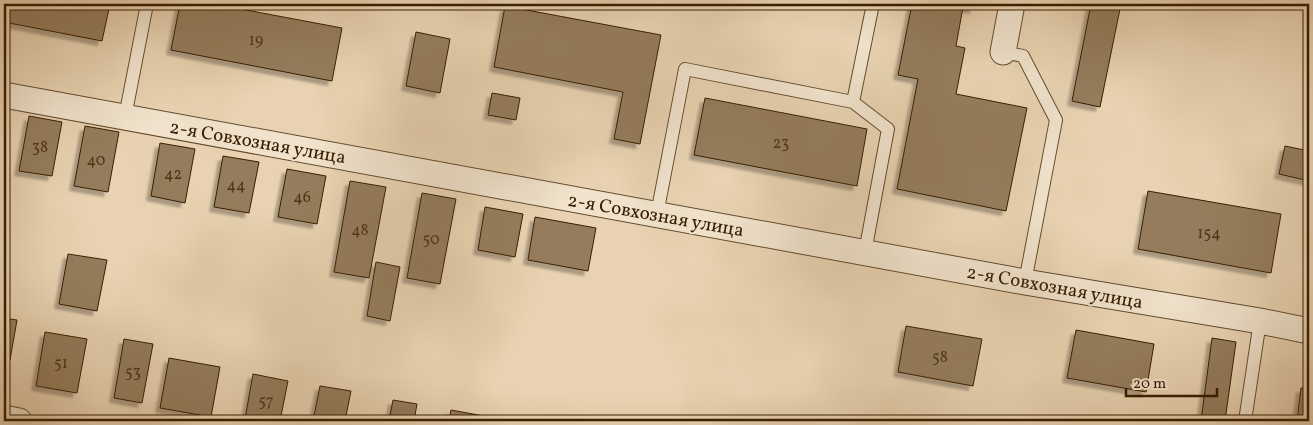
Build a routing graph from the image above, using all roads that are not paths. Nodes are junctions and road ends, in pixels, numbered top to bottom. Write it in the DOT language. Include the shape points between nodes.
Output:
graph roads {
  1 [pos="146,4"];
  2 [pos="873,4"];
  3 [pos="1012,4"];
  4 [pos="1003,52"];
  5 [pos="4,95"];
  6 [pos="853,102"];
  7 [pos="125,117"];
  8 [pos="656,214"];
  9 [pos="865,252"];
  10 [pos="1025,282"];
  11 [pos="1260,321"];
  12 [pos="1309,331"];
  13 [pos="4,418"];
  14 [pos="19,421"];
  15 [pos="1245,421"];
  1 -- 7 [label="lane"];
  2 -- 6 [label="lane"];
  3 -- 4 [label="street"];
  4 -- 10 [label="lane" via="1023,56 1056,120"];
  5 -- 7 [label="street, 2-я Совхозная улица"];
  6 -- 8 [label="lane" via="685,69"];
  6 -- 9 [label="lane" via="888,129"];
  7 -- 8 [label="street, 2-я Совхозная улица"];
  8 -- 9 [label="street, 2-я Совхозная улица"];
  9 -- 10 [label="street, 2-я Совхозная улица"];
  10 -- 11 [label="street, 2-я Совхозная улица"];
  11 -- 12 [label="street, 2-я Совхозная улица"];
  11 -- 15 [label="lane"];
  13 -- 14 [label="street"];
}
